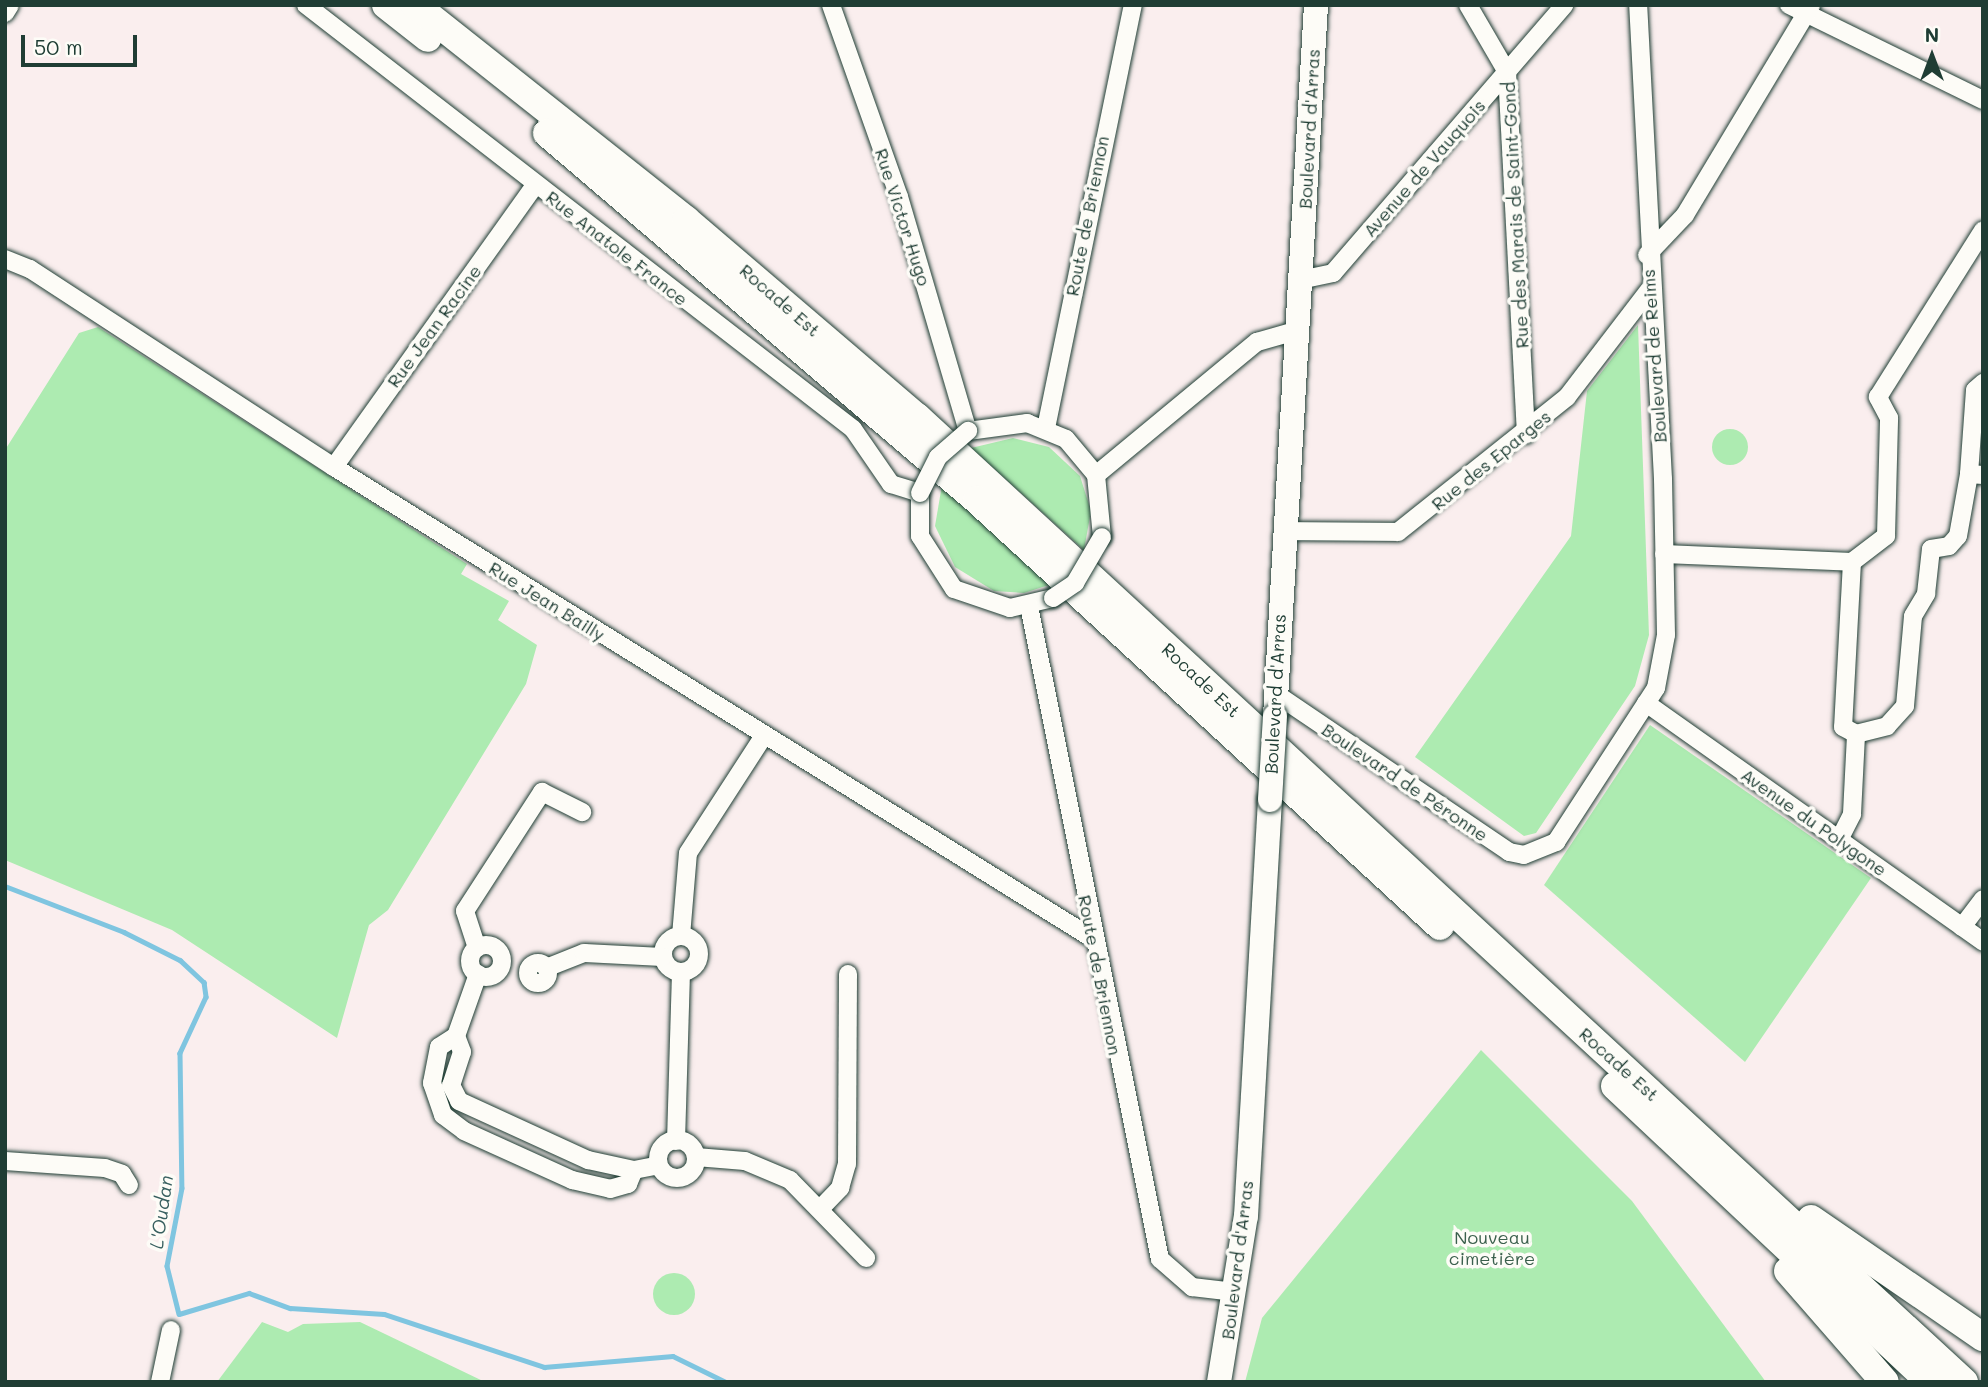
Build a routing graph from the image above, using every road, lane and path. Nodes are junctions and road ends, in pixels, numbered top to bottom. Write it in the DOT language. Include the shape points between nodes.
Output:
graph roads {
  1 [pos="10,5"];
  2 [pos="306,5"];
  3 [pos="386,5"];
  4 [pos="415,5"];
  5 [pos="831,5"];
  6 [pos="1133,5"];
  7 [pos="1316,5"];
  8 [pos="1468,5"];
  9 [pos="1564,5"];
  10 [pos="1638,5"];
  11 [pos="1789,5"];
  12 [pos="1810,10"];
  13 [pos="5,13"];
  14 [pos="1507,72"];
  15 [pos="1983,100"];
  16 [pos="534,185"];
  17 [pos="1983,230"];
  18 [pos="1647,255"];
  19 [pos="5,259"];
  20 [pos="1300,280"];
  21 [pos="1649,290"];
  22 [pos="1295,331"];
  23 [pos="1983,383"];
  24 [pos="1046,428"];
  25 [pos="968,431"];
  26 [pos="1526,435"];
  27 [pos="334,467"];
  28 [pos="1096,475"];
  29 [pos="1976,475"];
  30 [pos="920,493"];
  31 [pos="1283,531"];
  32 [pos="1664,554"];
  33 [pos="1852,562"];
  34 [pos="1030,606"];
  35 [pos="1646,704"];
  36 [pos="1275,705"];
  37 [pos="1856,734"];
  38 [pos="763,737"];
  39 [pos="582,812"];
  40 [pos="1839,839"];
  41 [pos="1540,852"];
  42 [pos="1983,899"];
  43 [pos="1962,927"];
  44 [pos="681,936"];
  45 [pos="1092,938"];
  46 [pos="1983,942"];
  47 [pos="477,948"];
  48 [pos="663,957"];
  49 [pos="501,966"];
  50 [pos="681,972"];
  51 [pos="478,974"];
  52 [pos="848,974"];
  53 [pos="456,1036"];
  54 [pos="677,1141"];
  55 [pos="696,1157"];
  56 [pos="1693,1159"];
  57 [pos="5,1161"];
  58 [pos="659,1165"];
  59 [pos="635,1170"];
  60 [pos="129,1185"];
  61 [pos="1751,1185"];
  62 [pos="821,1208"];
  63 [pos="866,1258"];
  64 [pos="1235,1292"];
  65 [pos="171,1330"];
  66 [pos="1983,1337"];
  67 [pos="160,1382"];
  68 [pos="1219,1382"];
  69 [pos="1885,1382"];
  70 [pos="1930,1382"];
  71 [pos="1964,1382"];
  1 -- 13 [label="street"];
  2 -- 16 [label="street, Rue Anatole France" via="380,56"];
  3 -- 56 [label="highway, Rocade Est" via="655,222 977,500"];
  4 -- 61 [label="highway, Rocade Est" via="686,220 917,417"];
  5 -- 25 [label="street, Rue Victor Hugo" via="899,197"];
  6 -- 24 [label="street, Route de Briennon"];
  7 -- 20 [label="main road, Boulevard d'Arras"];
  8 -- 14 [label="street, Rue des Marais de Saint-Gond"];
  9 -- 14 [label="street, Avenue de Vauquois"];
  10 -- 18 [label="street, Boulevard de Reims"];
  11 -- 12 [label="street"];
  12 -- 15 [label="street"];
  12 -- 18 [label="street" via="1685,215"];
  14 -- 20 [label="street, Avenue de Vauquois" via="1333,274"];
  14 -- 26 [label="street, Rue des Marais de Saint-Gond"];
  16 -- 27 [label="street, Rue Jean Racine"];
  16 -- 30 [label="street, Rue Anatole France" via="853,429 891,484"];
  17 -- 33 [label="street" via="1878,397 1889,418 1885,536"];
  18 -- 21 [label="street, Boulevard de Reims"];
  19 -- 27 [label="street, Rue Jean Bailly" via="30,269"];
  20 -- 22 [label="main road, Boulevard d'Arras"];
  21 -- 26 [label="street, Rue des Eparges" via="1567,397"];
  21 -- 32 [label="street, Boulevard de Reims"];
  22 -- 28 [label="street" via="1257,342"];
  22 -- 31 [label="main road, Boulevard d'Arras"];
  23 -- 29 [label="street" via="1975,390"];
  24 -- 25 [label="street" via="1007,422"];
  24 -- 28 [label="street" via="1066,439"];
  25 -- 30 [label="street, bridge" via="938,457"];
  26 -- 31 [label="street, Rue des Eparges" via="1398,532"];
  27 -- 38 [label="street, Rue Jean Bailly"];
  28 -- 34 [label="street, bridge" via="1102,537 1075,583"];
  29 -- 37 [label="street" via="1965,523 1948,546 1931,549 1926,594 1913,616 1905,706 1887,726"];
  30 -- 34 [label="street" via="920,536 939,574 971,599"];
  31 -- 36 [label="main road, Boulevard d'Arras"];
  32 -- 33 [label="street"];
  32 -- 35 [label="street, Boulevard de Reims" via="1663,669"];
  33 -- 37 [label="street" via="1843,727"];
  34 -- 45 [label="street, Route de Briennon"];
  35 -- 40 [label="street, Avenue du Polygone"];
  35 -- 41 [label="street, Boulevard de Reims" via="1556,842"];
  36 -- 41 [label="street, Boulevard de Péronne" via="1509,852"];
  36 -- 64 [label="main road, Boulevard d'Arras, bridge" via="1246,1216"];
  37 -- 40 [label="street" via="1852,814"];
  38 -- 44 [label="street" via="688,853"];
  38 -- 45 [label="street, Rue Jean Bailly"];
  39 -- 47 [label="street" via="541,792 465,911"];
  40 -- 43 [label="street, Avenue du Polygone"];
  42 -- 43 [label="street"];
  43 -- 46 [label="street, Avenue du Polygone"];
  44 -- 48 [label="street" via="668,942"];
  44 -- 50 [label="street" via="695,942 700,956 692,969"];
  45 -- 64 [label="street, Route de Briennon" via="1160,1259 1192,1286"];
  47 -- 49 [label="street" via="494,947"];
  47 -- 51 [label="street" via="471,958"];
  48 -- 49 [label="street" via="584,953 546,968 537,963 528,972"];
  48 -- 50 [label="street"];
  49 -- 51 [label="street" via="490,976"];
  50 -- 54 [label="street"];
  51 -- 53 [label="street"];
  52 -- 62 [label="street" via="847,1164 840,1188"];
  53 -- 59 [label="street" via="462,1052 451,1085 459,1101 588,1160"];
  53 -- 59 [label="street" via="435,1056 433,1098 464,1131 572,1180 610,1189 628,1184"];
  54 -- 55 [label="street" via="689,1145"];
  54 -- 58 [label="street" via="660,1152"];
  55 -- 58 [label="street" via="692,1171 681,1178 667,1176"];
  55 -- 62 [label="street" via="760,1166 790,1180"];
  56 -- 69 [label="highway" via="1703,1182"];
  56 -- 70 [label="highway, Rocade Est"];
  57 -- 60 [label="street" via="105,1168 122,1174"];
  58 -- 59 [label="street"];
  61 -- 66 [label="highway" via="1784,1198"];
  61 -- 71 [label="highway, Rocade Est"];
  62 -- 63 [label="street"];
  64 -- 68 [label="main road, Boulevard d'Arras"];
  65 -- 67 [label="street"];
}
